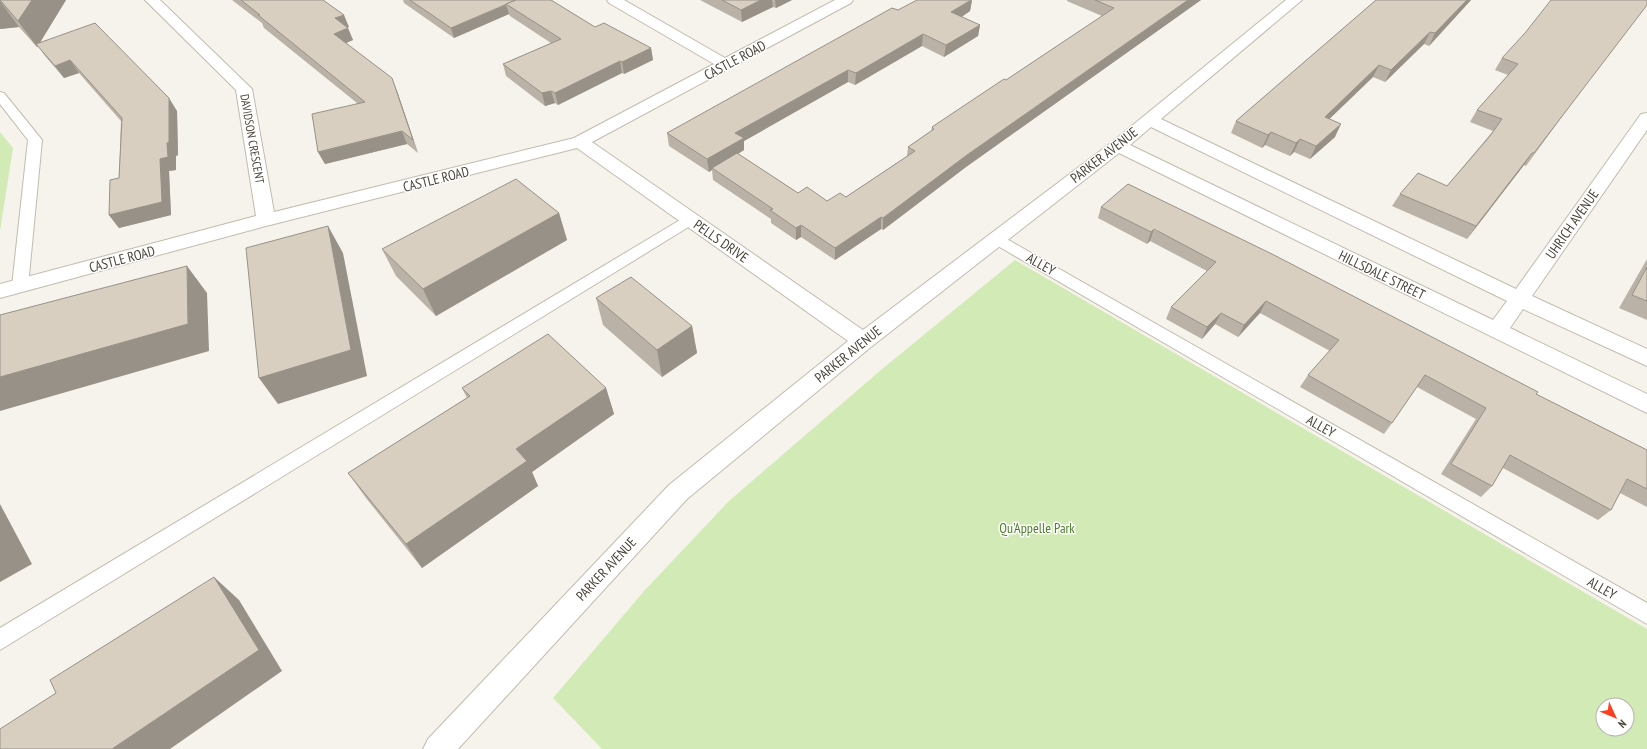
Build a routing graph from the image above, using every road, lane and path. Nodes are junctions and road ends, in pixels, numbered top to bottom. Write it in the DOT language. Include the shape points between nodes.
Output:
graph roads {
  1 [pos="152,0"];
  2 [pos="614,0"];
  3 [pos="846,0"];
  4 [pos="1295,0"];
  5 [pos="726,65"];
  6 [pos="0,96"];
  7 [pos="1148,120"];
  8 [pos="1646,121"];
  9 [pos="580,142"];
  10 [pos="1118,146"];
  11 [pos="266,220"];
  12 [pos="690,220"];
  13 [pos="996,238"];
  14 [pos="20,286"];
  15 [pos="0,291"];
  16 [pos="1520,299"];
  17 [pos="1497,331"];
  18 [pos="863,341"];
  19 [pos="1647,358"];
  20 [pos="1647,404"];
  21 [pos="1647,614"];
  22 [pos="0,640"];
  23 [pos="438,749"];
  1 -- 11 [label="street, DAVIDSON CRESCENT" via="244,89"];
  2 -- 5 [label="street"];
  3 -- 5 [label="street, CASTLE ROAD"];
  4 -- 7 [label="street, PARKER AVENUE"];
  5 -- 9 [label="street, CASTLE ROAD"];
  6 -- 14 [label="lane" via="35,140"];
  7 -- 10 [label="street, PARKER AVENUE"];
  7 -- 16 [label="street"];
  8 -- 16 [label="street, UHRICH AVENUE"];
  9 -- 11 [label="street, CASTLE ROAD"];
  9 -- 12 [label="street, PELLS DRIVE"];
  10 -- 13 [label="street, PARKER AVENUE"];
  10 -- 17 [label="street, HILLSDALE STREET"];
  11 -- 14 [label="street, CASTLE ROAD"];
  12 -- 18 [label="street, PELLS DRIVE"];
  12 -- 22 [label="lane"];
  13 -- 18 [label="street, PARKER AVENUE"];
  13 -- 21 [label="lane, ALLEY"];
  14 -- 15 [label="street, CASTLE ROAD"];
  16 -- 17 [label="street, UHRICH AVENUE"];
  16 -- 19 [label="street"];
  17 -- 20 [label="street, HILLSDALE STREET"];
  18 -- 23 [label="street, PARKER AVENUE" via="678,492"];
}
